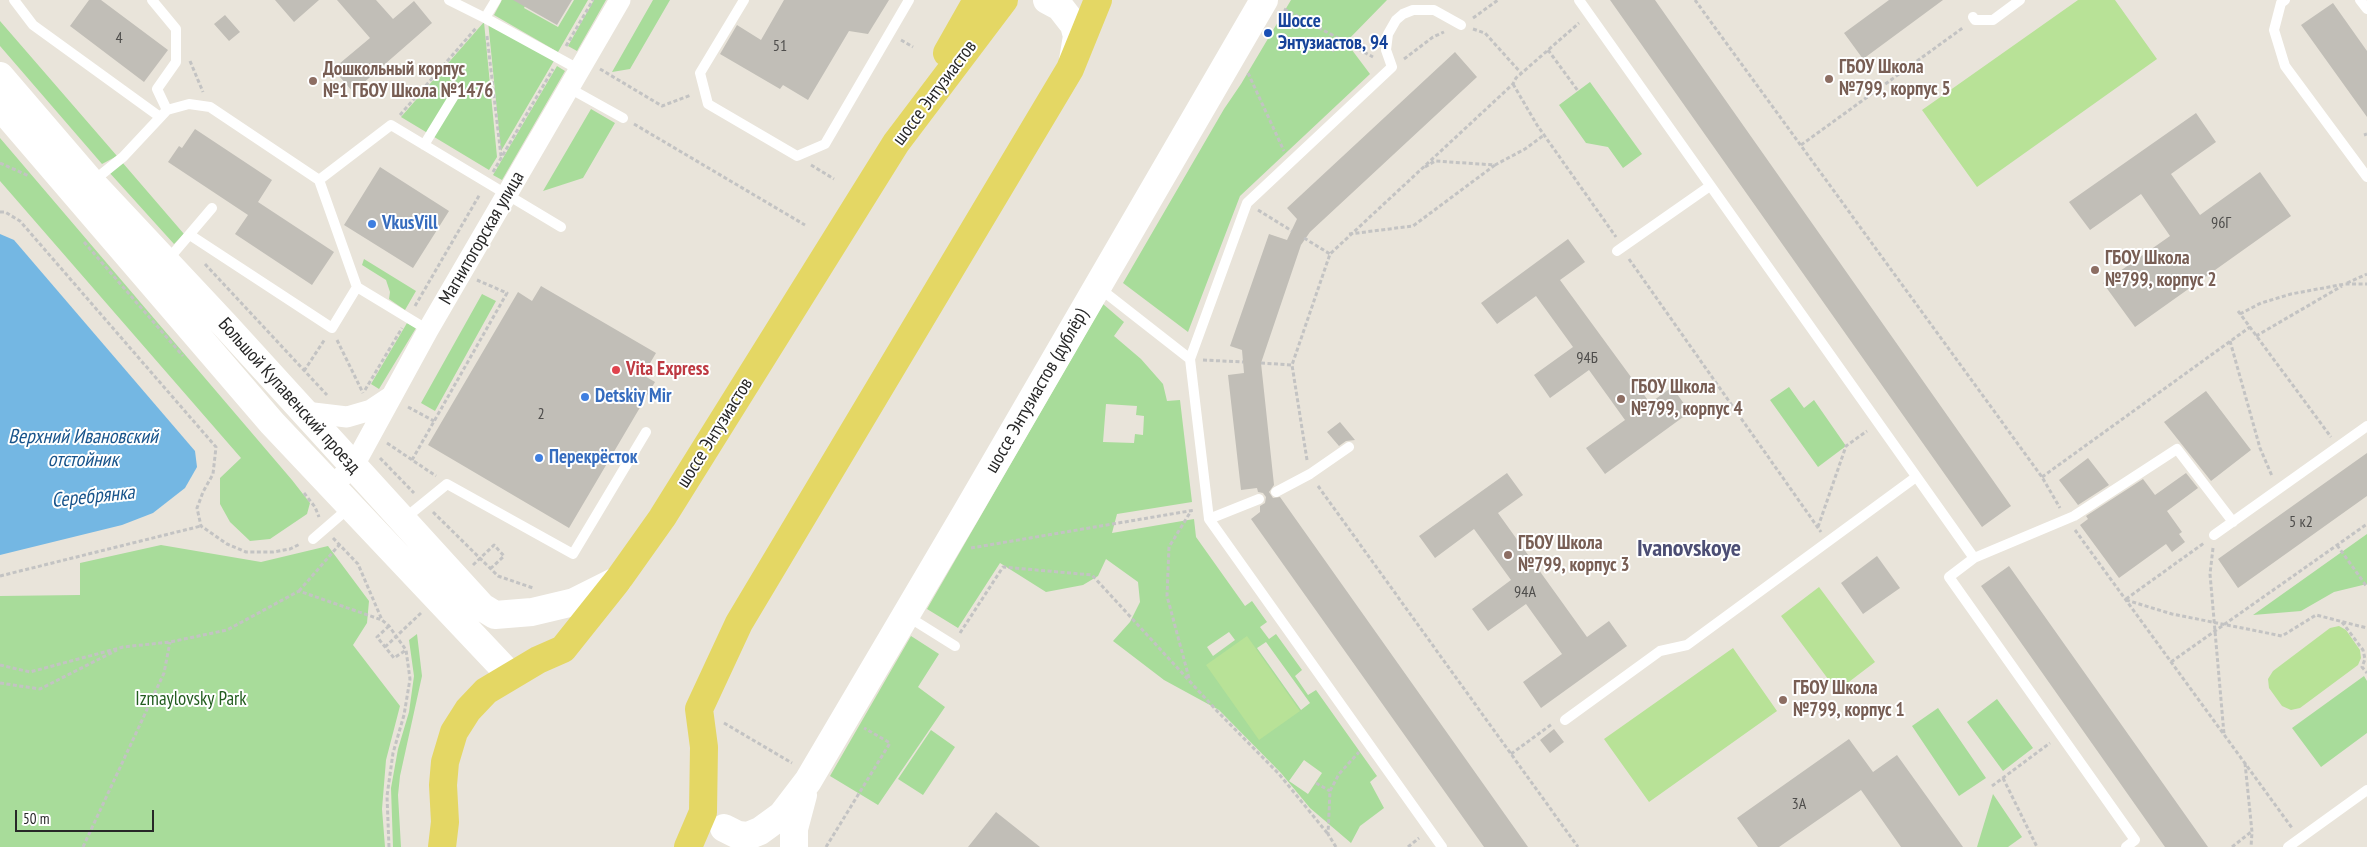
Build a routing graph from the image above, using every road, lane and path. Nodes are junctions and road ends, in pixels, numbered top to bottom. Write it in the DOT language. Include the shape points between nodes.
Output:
graph roads {
  1 [pos="14,0"];
  2 [pos="152,0"];
  3 [pos="449,0"];
  4 [pos="496,0"];
  5 [pos="593,0"];
  6 [pos="620,0"];
  7 [pos="744,0"];
  8 [pos="909,0"];
  9 [pos="1014,0"];
  10 [pos="1047,0"];
  11 [pos="1098,0"];
  12 [pos="1498,0"];
  13 [pos="1579,0"];
  14 [pos="1695,0"];
  15 [pos="2020,0"];
  16 [pos="2360,0"];
  17 [pos="2282,1"];
  18 [pos="1272,3"];
  19 [pos="990,6"];
  20 [pos="2367,9"];
  21 [pos="1589,14"];
  22 [pos="486,18"];
  23 [pos="1974,18"];
  24 [pos="1461,25"];
  25 [pos="176,29"];
  26 [pos="1344,41"];
  27 [pos="1548,50"];
  28 [pos="1331,52"];
  29 [pos="559,58"];
  30 [pos="1244,65"];
  31 [pos="1392,67"];
  32 [pos="1070,69"];
  33 [pos="1522,73"];
  34 [pos="583,75"];
  35 [pos="0,76"];
  36 [pos="1513,84"];
  37 [pos="705,90"];
  38 [pos="457,91"];
  39 [pos="1578,91"];
  40 [pos="0,106"];
  41 [pos="210,108"];
  42 [pos="163,114"];
  43 [pos="623,118"];
  44 [pos="391,125"];
  45 [pos="1544,135"];
  46 [pos="424,145"];
  47 [pos="1801,145"];
  48 [pos="797,156"];
  49 [pos="501,158"];
  50 [pos="0,163"];
  51 [pos="1290,163"];
  52 [pos="1495,165"];
  53 [pos="1418,172"];
  54 [pos="35,178"];
  55 [pos="834,178"];
  56 [pos="2367,178"];
  57 [pos="319,180"];
  58 [pos="91,182"];
  59 [pos="487,182"];
  60 [pos="1710,186"];
  61 [pos="507,194"];
  62 [pos="1247,203"];
  63 [pos="212,208"];
  64 [pos="0,212"];
  65 [pos="805,224"];
  66 [pos="561,227"];
  67 [pos="1292,231"];
  68 [pos="1349,234"];
  69 [pos="187,238"];
  70 [pos="1304,238"];
  71 [pos="1620,249"];
  72 [pos="1330,254"];
  73 [pos="165,263"];
  74 [pos="2367,274"];
  75 [pos="476,280"];
  76 [pos="2346,284"];
  77 [pos="2367,284"];
  78 [pos="357,287"];
  79 [pos="1098,287"];
  80 [pos="408,318"];
  81 [pos="2250,327"];
  82 [pos="332,328"];
  83 [pos="428,330"];
  84 [pos="2256,336"];
  85 [pos="2230,341"];
  86 [pos="1190,359"];
  87 [pos="1243,362"];
  88 [pos="1261,363"];
  89 [pos="1292,365"];
  90 [pos="304,370"];
  91 [pos="363,393"];
  92 [pos="329,397"];
  93 [pos="360,399"];
  94 [pos="398,400"];
  95 [pos="304,412"];
  96 [pos="434,421"];
  97 [pos="1878,423"];
  98 [pos="2367,426"];
  99 [pos="646,432"];
  100 [pos="383,440"];
  101 [pos="1349,447"];
  102 [pos="2338,447"];
  103 [pos="412,460"];
  104 [pos="365,461"];
  105 [pos="1310,474"];
  106 [pos="1916,477"];
  107 [pos="2042,477"];
  108 [pos="447,484"];
  109 [pos="331,486"];
  110 [pos="2278,490"];
  111 [pos="1276,492"];
  112 [pos="1259,500"];
  113 [pos="424,503"];
  114 [pos="350,507"];
  115 [pos="1208,508"];
  116 [pos="1192,510"];
  117 [pos="1209,519"];
  118 [pos="2067,519"];
  119 [pos="402,520"];
  120 [pos="2233,522"];
  121 [pos="2367,524"];
  122 [pos="201,526"];
  123 [pos="1818,527"];
  124 [pos="2214,535"];
  125 [pos="313,539"];
  126 [pos="1828,542"];
  127 [pos="340,544"];
  128 [pos="2337,545"];
  129 [pos="494,546"];
  130 [pos="967,548"];
  131 [pos="1974,558"];
  132 [pos="490,570"];
  133 [pos="0,576"];
  134 [pos="618,580"];
  135 [pos="526,586"];
  136 [pos="2367,586"];
  137 [pos="299,591"];
  138 [pos="2126,599"];
  139 [pos="906,616"];
  140 [pos="382,620"];
  141 [pos="2342,621"];
  142 [pos="2214,623"];
  143 [pos="2224,625"];
  144 [pos="2367,628"];
  145 [pos="2215,632"];
  146 [pos="170,642"];
  147 [pos="953,645"];
  148 [pos="122,647"];
  149 [pos="406,650"];
  150 [pos="2172,662"];
  151 [pos="0,665"];
  152 [pos="2367,673"];
  153 [pos="510,675"];
  154 [pos="1189,679"];
  155 [pos="0,683"];
  156 [pos="1565,720"];
  157 [pos="721,721"];
  158 [pos="857,724"];
  159 [pos="2224,735"];
  160 [pos="2061,736"];
  161 [pos="1368,743"];
  162 [pos="1511,754"];
  163 [pos="2244,763"];
  164 [pos="801,773"];
  165 [pos="2003,777"];
  166 [pos="1316,783"];
  167 [pos="1992,786"];
  168 [pos="2367,790"];
  169 [pos="1330,791"];
  170 [pos="702,812"];
  171 [pos="724,828"];
  172 [pos="2252,832"];
  173 [pos="1328,834"];
  174 [pos="2300,838"];
  175 [pos="83,847"];
  176 [pos="389,847"];
  177 [pos="442,847"];
  178 [pos="688,847"];
  179 [pos="744,847"];
  180 [pos="794,847"];
  181 [pos="826,847"];
  182 [pos="1336,847"];
  183 [pos="1442,847"];
  184 [pos="1578,847"];
  185 [pos="2037,847"];
  186 [pos="2126,847"];
  187 [pos="2232,847"];
  188 [pos="2251,847"];
  189 [pos="2288,847"];
  1 -- 42 [label="lane" via="34,25"];
  2 -- 25 [label="lane"];
  3 -- 22 [label="lane"];
  4 -- 22 [label="lane"];
  5 -- 29 [label="path"];
  6 -- 34 [label="street, Магнитогорская улица"];
  7 -- 37 [label="lane" via="700,73"];
  8 -- 48 [label="lane" via="825,144"];
  9 -- 19 [label="main road" via="998,10"];
  10 -- 32 [label="main road" via="1060,7 1074,25 1077,46"];
  11 -- 32 [label="main road"];
  12 -- 24 [label="path"];
  13 -- 21 [label="lane"];
  14 -- 47 [label="path"];
  15 -- 23 [label="lane" via="1993,20"];
  16 -- 20 [label="lane"];
  17 -- 56 [label="lane" via="2274,30 2285,66"];
  18 -- 26 [label="path"];
  18 -- 79 [label="main road, шоссе Энтузиастов (дублёр)"];
  19 -- 134 [label="main road, шоссе Энтузиастов" via="896,143 662,518"];
  21 -- 27 [label="path"];
  21 -- 60 [label="lane"];
  22 -- 29 [label="lane"];
  22 -- 44 [label="path"];
  22 -- 49 [label="path"];
  23 -- 47 [label="path"];
  24 -- 31 [label="path" via="1433,37"];
  24 -- 31 [label="lane" via="1434,10 1413,10 1403,14 1388,34 1386,50"];
  24 -- 33 [label="path" via="1485,33"];
  25 -- 41 [label="path"];
  25 -- 42 [label="lane" via="176,62 157,89"];
  26 -- 28 [label="path"];
  26 -- 31 [label="path"];
  27 -- 33 [label="path"];
  27 -- 39 [label="path"];
  29 -- 34 [label="lane"];
  29 -- 49 [label="path"];
  30 -- 51 [label="path"];
  31 -- 51 [label="lane"];
  32 -- 170 [label="main road" via="739,622 699,709 704,747"];
  33 -- 36 [label="path"];
  34 -- 37 [label="path" via="662,106"];
  34 -- 43 [label="lane"];
  34 -- 61 [label="street, Магнитогорская улица"];
  35 -- 58 [label="main road, Большой Купавенский проезд"];
  36 -- 45 [label="path"];
  36 -- 53 [label="path"];
  37 -- 48 [label="lane" via="708,104"];
  38 -- 46 [label="lane"];
  40 -- 109 [label="main road, Большой Купавенский проезд" via="272,423"];
  41 -- 42 [label="lane" via="189,104"];
  41 -- 57 [label="lane"];
  42 -- 58 [label="lane" via="124,157"];
  43 -- 65 [label="path"];
  44 -- 46 [label="lane"];
  44 -- 57 [label="lane"];
  45 -- 52 [label="path"];
  45 -- 71 [label="path"];
  46 -- 59 [label="lane"];
  47 -- 107 [label="path"];
  48 -- 55 [label="path"];
  49 -- 59 [label="path"];
  50 -- 54 [label="path"];
  51 -- 62 [label="lane"];
  52 -- 53 [label="path" via="1436,161"];
  52 -- 68 [label="path" via="1413,226"];
  53 -- 68 [label="path"];
  57 -- 78 [label="lane"];
  58 -- 73 [label="main road, Большой Купавенский проезд"];
  59 -- 61 [label="lane"];
  59 -- 80 [label="path"];
  60 -- 71 [label="lane"];
  60 -- 97 [label="lane"];
  61 -- 66 [label="lane"];
  61 -- 83 [label="street, Магнитогорская улица"];
  62 -- 67 [label="path"];
  62 -- 86 [label="lane"];
  63 -- 69 [label="lane"];
  64 -- 122 [label="path" via="20,221 216,447 214,474 197,508"];
  68 -- 72 [label="path"];
  69 -- 73 [label="lane"];
  69 -- 82 [label="lane"];
  69 -- 90 [label="path"];
  70 -- 72 [label="path"];
  71 -- 123 [label="path"];
  72 -- 89 [label="path"];
  73 -- 95 [label="main road, Большой Купавенский проезд"];
  74 -- 76 [label="path"];
  75 -- 96 [label="path" via="507,293"];
  76 -- 77 [label="path"];
  76 -- 81 [label="path" via="2291,294 2239,313"];
  76 -- 84 [label="path"];
  78 -- 80 [label="lane"];
  78 -- 82 [label="lane"];
  79 -- 86 [label="lane"];
  79 -- 139 [label="main road, шоссе Энтузиастов (дублёр)"];
  80 -- 83 [label="lane"];
  80 -- 91 [label="path"];
  81 -- 84 [label="path"];
  81 -- 85 [label="path"];
  82 -- 90 [label="path"];
  82 -- 91 [label="path"];
  83 -- 94 [label="street, Магнитогорская улица"];
  84 -- 102 [label="path"];
  85 -- 107 [label="path"];
  85 -- 110 [label="path" via="2260,448"];
  86 -- 87 [label="path"];
  86 -- 115 [label="lane"];
  88 -- 89 [label="path"];
  89 -- 105 [label="path"];
  90 -- 92 [label="path"];
  91 -- 93 [label="path"];
  94 -- 95 [label="street, Магнитогорская улица" via="347,417"];
  94 -- 96 [label="path"];
  94 -- 104 [label="street"];
  95 -- 104 [label="main road, Большой Купавенский проезд"];
  96 -- 103 [label="path"];
  97 -- 106 [label="lane"];
  97 -- 123 [label="path" via="1846,446"];
  98 -- 102 [label="lane"];
  99 -- 108 [label="lane" via="573,554"];
  100 -- 103 [label="path"];
  101 -- 105 [label="lane"];
  102 -- 110 [label="lane"];
  103 -- 108 [label="path"];
  104 -- 109 [label="street"];
  104 -- 113 [label="path"];
  104 -- 119 [label="main road, Большой Купавенский проезд"];
  105 -- 111 [label="lane"];
  105 -- 162 [label="path"];
  106 -- 126 [label="lane"];
  106 -- 131 [label="lane"];
  107 -- 118 [label="path"];
  108 -- 113 [label="lane"];
  109 -- 114 [label="main road, Большой Купавенский проезд"];
  110 -- 120 [label="lane"];
  112 -- 117 [label="lane"];
  113 -- 119 [label="lane"];
  113 -- 132 [label="path"];
  114 -- 125 [label="lane"];
  114 -- 153 [label="main road, Большой Купавенский проезд"];
  115 -- 116 [label="path"];
  115 -- 117 [label="lane"];
  116 -- 130 [label="path"];
  116 -- 154 [label="path" via="1169,547 1167,596"];
  117 -- 161 [label="lane"];
  118 -- 120 [label="lane" via="2177,449"];
  118 -- 131 [label="lane"];
  118 -- 138 [label="path"];
  119 -- 134 [label="main road, Большой Купавенский проезд" via="465,590 495,615 554,608 574,602"];
  120 -- 124 [label="lane"];
  121 -- 128 [label="path"];
  122 -- 125 [label="path" via="227,544 246,552 290,549"];
  122 -- 133 [label="path"];
  123 -- 126 [label="path"];
  124 -- 138 [label="path"];
  124 -- 142 [label="path" via="2210,574"];
  126 -- 156 [label="lane" via="1687,645 1658,649"];
  127 -- 137 [label="path"];
  128 -- 136 [label="path"];
  128 -- 143 [label="path"];
  129 -- 132 [label="path" via="504,556"];
  131 -- 160 [label="lane" via="1949,577"];
  132 -- 135 [label="path" via="507,581"];
  134 -- 153 [label="main road, шоссе Энтузиастов" via="563,649"];
  137 -- 140 [label="path"];
  137 -- 146 [label="path" via="227,630"];
  138 -- 142 [label="path"];
  138 -- 150 [label="path"];
  139 -- 147 [label="lane"];
  139 -- 164 [label="main road, шоссе Энтузиастов (дублёр)"];
  141 -- 143 [label="path" via="2316,615 2282,636"];
  141 -- 144 [label="path"];
  141 -- 152 [label="path" via="2363,650 2362,667"];
  142 -- 143 [label="path"];
  142 -- 145 [label="path"];
  143 -- 145 [label="path"];
  145 -- 150 [label="path"];
  145 -- 159 [label="path"];
  146 -- 148 [label="path"];
  146 -- 175 [label="path" via="164,673"];
  147 -- 154 [label="path" via="1003,567 1092,574"];
  148 -- 151 [label="path" via="30,672"];
  148 -- 155 [label="path" via="40,689"];
  149 -- 149 [label="path" via="394,658 377,637 389,626"];
  149 -- 176 [label="path" via="410,678 387,796"];
  150 -- 159 [label="path"];
  153 -- 177 [label="main road, шоссе Энтузиастов" via="486,691 454,732 443,785 445,822"];
  154 -- 173 [label="path" via="1217,712 1280,774"];
  156 -- 162 [label="path" via="1553,723"];
  157 -- 164 [label="path"];
  158 -- 181 [label="path" via="890,744"];
  159 -- 163 [label="path"];
  160 -- 165 [label="path"];
  160 -- 186 [label="lane" via="2135,840"];
  161 -- 169 [label="path" via="1344,767"];
  161 -- 183 [label="lane"];
  162 -- 184 [label="path"];
  163 -- 172 [label="path"];
  163 -- 174 [label="path"];
  164 -- 171 [label="main road, шоссе Энтузиастов (дублёр)" via="782,815 760,831 738,836"];
  164 -- 180 [label="main road, шоссе Энтузиастов (дублёр)"];
  165 -- 167 [label="path"];
  165 -- 185 [label="path"];
  166 -- 169 [label="path"];
  168 -- 174 [label="lane"];
  169 -- 173 [label="path"];
  170 -- 171 [label="main road"];
  170 -- 178 [label="main road"];
  171 -- 179 [label="main road"];
  172 -- 187 [label="path"];
  172 -- 188 [label="path"];
  173 -- 182 [label="path"];
  174 -- 189 [label="lane"];
}
